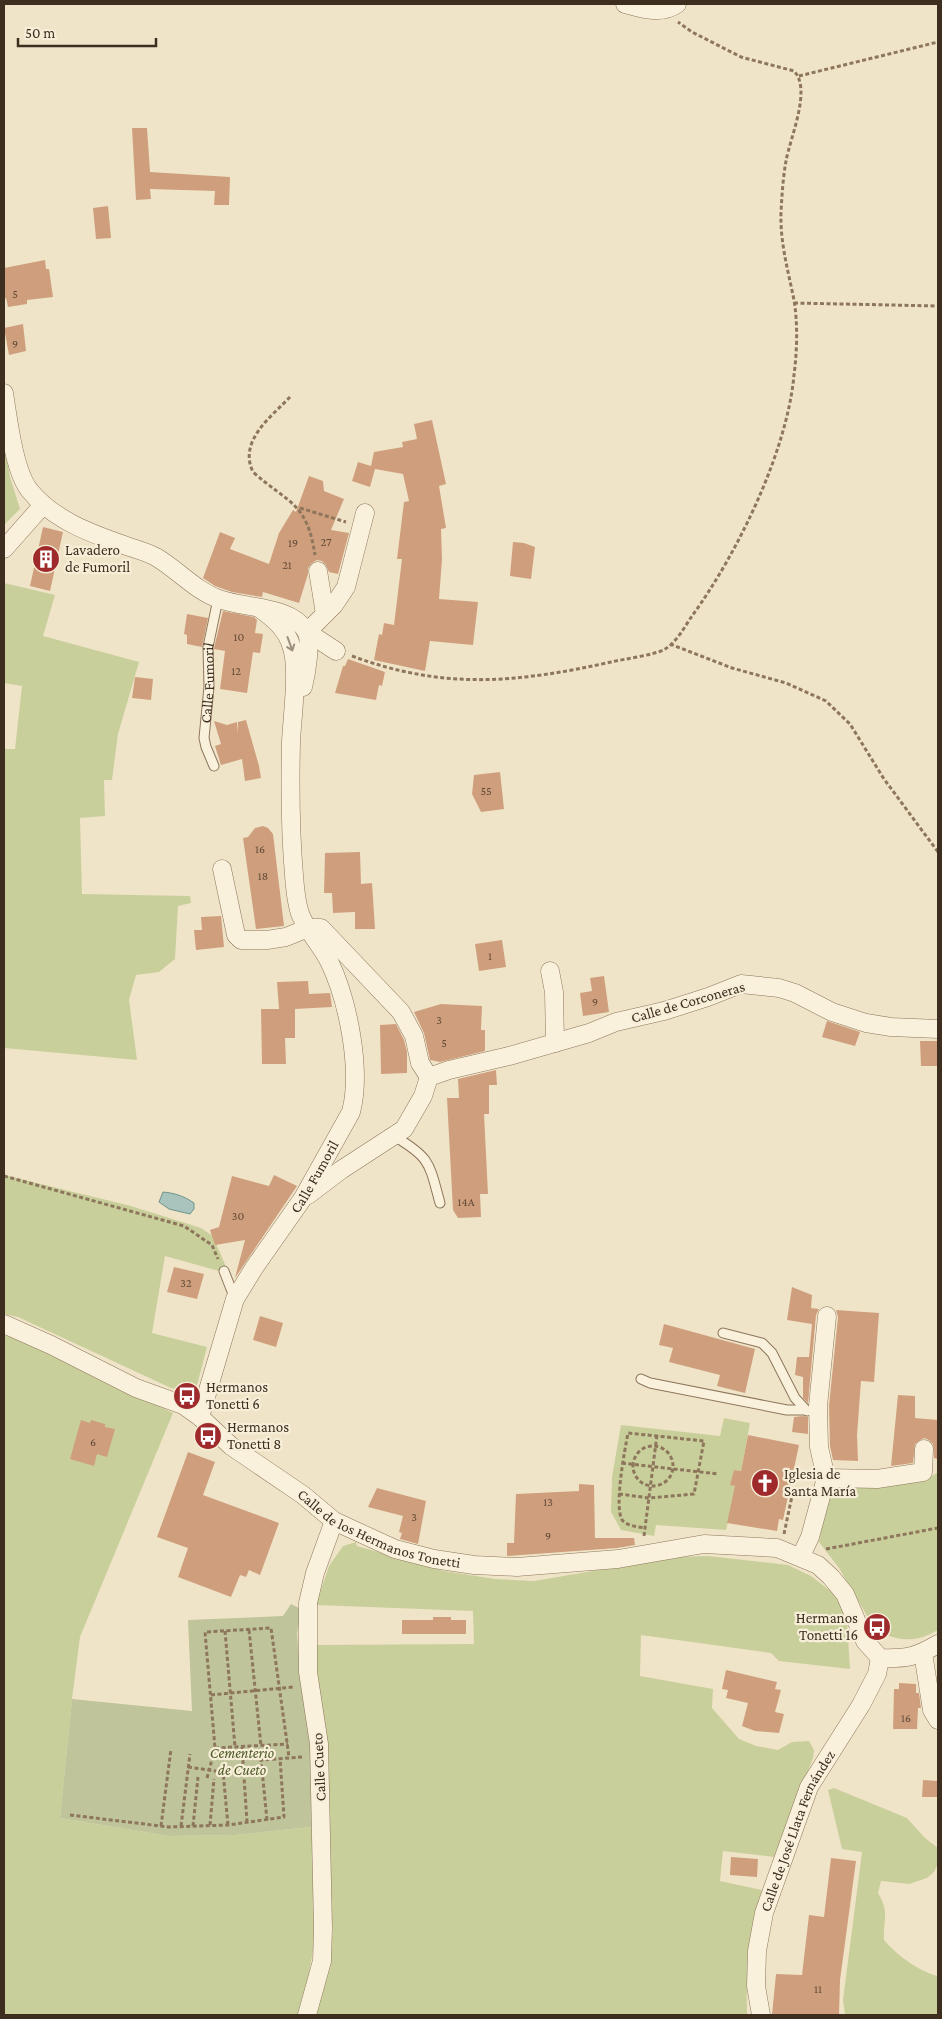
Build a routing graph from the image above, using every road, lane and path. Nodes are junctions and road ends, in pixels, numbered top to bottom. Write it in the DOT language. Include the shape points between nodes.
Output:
graph roads {
  1 [pos="625,4"];
  2 [pos="669,7"];
  3 [pos="938,42"];
  4 [pos="799,76"];
  5 [pos="794,303"];
  6 [pos="938,306"];
  7 [pos="4,393"];
  8 [pos="290,397"];
  9 [pos="43,505"];
  10 [pos="298,508"];
  11 [pos="363,520"];
  12 [pos="4,549"];
  13 [pos="318,571"];
  14 [pos="218,599"];
  15 [pos="258,608"];
  16 [pos="325,614"];
  17 [pos="307,632"];
  18 [pos="670,644"];
  19 [pos="336,651"];
  20 [pos="291,744"];
  21 [pos="214,766"];
  22 [pos="938,852"];
  23 [pos="222,869"];
  24 [pos="308,928"];
  25 [pos="550,971"];
  26 [pos="938,1029"];
  27 [pos="554,1043"];
  28 [pos="429,1077"];
  29 [pos="394,1136"];
  30 [pos="4,1176"];
  31 [pos="303,1198"];
  32 [pos="440,1203"];
  33 [pos="224,1271"];
  34 [pos="235,1299"];
  35 [pos="827,1316"];
  36 [pos="4,1324"];
  37 [pos="723,1333"];
  38 [pos="641,1379"];
  39 [pos="812,1414"];
  40 [pos="200,1417"];
  41 [pos="656,1435"];
  42 [pos="655,1446"];
  43 [pos="924,1449"];
  44 [pos="622,1463"];
  45 [pos="633,1464"];
  46 [pos="653,1466"];
  47 [pos="673,1468"];
  48 [pos="698,1471"];
  49 [pos="718,1474"];
  50 [pos="826,1478"];
  51 [pos="650,1486"];
  52 [pos="619,1494"];
  53 [pos="792,1496"];
  54 [pos="649,1498"];
  55 [pos="334,1521"];
  56 [pos="645,1528"];
  57 [pos="938,1528"];
  58 [pos="780,1549"];
  59 [pos="642,1554"];
  60 [pos="807,1560"];
  61 [pos="249,1630"];
  62 [pos="225,1631"];
  63 [pos="938,1644"];
  64 [pos="923,1653"];
  65 [pos="880,1658"];
  66 [pos="299,1687"];
  67 [pos="280,1688"];
  68 [pos="256,1691"];
  69 [pos="230,1693"];
  70 [pos="211,1695"];
  71 [pos="938,1720"];
  72 [pos="288,1744"];
  73 [pos="261,1746"];
  74 [pos="235,1747"];
  75 [pos="242,1747"];
  76 [pos="215,1748"];
  77 [pos="171,1749"];
  78 [pos="190,1754"];
  79 [pos="290,1757"];
  80 [pos="280,1758"];
  81 [pos="302,1765"];
  82 [pos="188,1767"];
  83 [pos="209,1770"];
  84 [pos="198,1777"];
  85 [pos="207,1778"];
  86 [pos="214,1779"];
  87 [pos="70,1815"];
  88 [pos="267,1820"];
  89 [pos="247,1822"];
  90 [pos="228,1825"];
  91 [pos="161,1826"];
  92 [pos="181,1826"];
  93 [pos="194,1826"];
  94 [pos="210,1826"];
  95 [pos="308,2015"];
  96 [pos="761,2015"];
  1 -- 2 [label="street" via="646,10"];
  2 -- 4 [label="path" via="692,32 741,57 794,71"];
  3 -- 4 [label="path"];
  4 -- 5 [label="path" via="802,86 786,160 780,234"];
  5 -- 6 [label="path"];
  5 -- 18 [label="path" via="794,377 787,418 771,464 727,563"];
  7 -- 9 [label="street, Calle Fumoril" via="19,470 29,490"];
  8 -- 10 [label="path" via="263,425 251,444 249,464 253,472"];
  9 -- 12 [label="street"];
  9 -- 14 [label="street, Calle Fumoril" via="74,525 155,556"];
  10 -- 11 [label="path"];
  10 -- 13 [label="path" via="310,529"];
  11 -- 16 [label="street" via="346,587"];
  13 -- 16 [label="street"];
  14 -- 15 [label="street, Calle Fumoril"];
  14 -- 21 [label="lane, Calle Fumoril" via="208,647 209,687 204,738"];
  15 -- 17 [label="street, Calle Fumoril" via="292,616"];
  15 -- 20 [label="street, Calle Fumoril, one-way" via="276,620 292,648"];
  16 -- 17 [label="street"];
  17 -- 19 [label="street, Calle Fumoril"];
  17 -- 20 [label="street, Calle Fumoril" via="304,681"];
  18 -- 19 [label="path" via="665,649 593,666 500,680 423,676 382,667"];
  18 -- 22 [label="path" via="732,668 786,683 826,701 850,724 884,779"];
  20 -- 24 [label="street, Calle Fumoril" via="295,886 300,914"];
  23 -- 24 [label="street" via="233,927 241,940 286,937"];
  24 -- 28 [label="street" via="321,928 401,1012 414,1036 420,1063"];
  24 -- 31 [label="street, Calle Fumoril" via="329,961 346,1005 355,1097 351,1112"];
  25 -- 27 [label="street" via="554,992"];
  26 -- 27 [label="street, Calle de Corconeras" via="866,1023 779,988 741,984 664,1011 616,1022"];
  27 -- 28 [label="street, Calle de Corconeras"];
  28 -- 29 [label="street" via="404,1129"];
  29 -- 31 [label="street"];
  29 -- 32 [label="lane" via="416,1149 427,1162"];
  30 -- 33 [label="path" via="184,1226 212,1244"];
  31 -- 34 [label="street, Calle Fumoril"];
  33 -- 34 [label="lane"];
  34 -- 40 [label="street, Calle Fumoril"];
  35 -- 39 [label="street"];
  36 -- 40 [label="street, Calle de los Hermanos Tonetti" via="136,1388 183,1405"];
  37 -- 39 [label="lane" via="767,1347 795,1398"];
  38 -- 39 [label="lane"];
  39 -- 50 [label="street"];
  40 -- 55 [label="street, Calle de los Hermanos Tonetti" via="231,1446 303,1495"];
  41 -- 42 [label="path"];
  41 -- 44 [label="path" via="628,1433"];
  41 -- 48 [label="path" via="704,1441"];
  42 -- 45 [label="path" via="636,1454"];
  42 -- 46 [label="path"];
  42 -- 47 [label="path" via="665,1450"];
  43 -- 50 [label="street" via="923,1472 877,1479"];
  44 -- 45 [label="path"];
  44 -- 52 [label="path"];
  45 -- 46 [label="path"];
  45 -- 51 [label="path" via="634,1474"];
  46 -- 47 [label="path"];
  46 -- 51 [label="path"];
  47 -- 48 [label="path"];
  47 -- 51 [label="path" via="661,1485"];
  48 -- 49 [label="path"];
  48 -- 54 [label="path" via="694,1494"];
  50 -- 60 [label="street"];
  51 -- 54 [label="path"];
  52 -- 54 [label="path"];
  52 -- 56 [label="path" via="622,1520"];
  53 -- 58 [label="path"];
  54 -- 56 [label="path"];
  55 -- 59 [label="street, Calle de los Hermanos Tonetti" via="395,1549 474,1565 550,1566"];
  55 -- 95 [label="street, Calle Cueto" via="308,1603 308,1672 319,1744 324,1928 322,1962"];
  56 -- 59 [label="path"];
  57 -- 60 [label="path" via="825,1549"];
  58 -- 59 [label="street, Calle de los Hermanos Tonetti" via="704,1544"];
  58 -- 60 [label="street, Calle de los Hermanos Tonetti"];
  60 -- 65 [label="street, Calle de los Hermanos Tonetti" via="831,1577 845,1594 865,1641"];
  61 -- 62 [label="path"];
  61 -- 67 [label="path" via="271,1628"];
  61 -- 68 [label="path"];
  62 -- 69 [label="path"];
  62 -- 70 [label="path" via="205,1632"];
  63 -- 64 [label="street"];
  64 -- 65 [label="street" via="904,1659"];
  64 -- 71 [label="street" via="932,1710"];
  65 -- 96 [label="street, Calle de José Llata Fernández" via="877,1674 861,1706 809,1787 764,1914 757,1951 756,1986"];
  66 -- 67 [label="path"];
  67 -- 68 [label="path"];
  67 -- 72 [label="path"];
  68 -- 69 [label="path"];
  68 -- 73 [label="path"];
  69 -- 70 [label="path"];
  69 -- 74 [label="path"];
  70 -- 76 [label="path"];
  72 -- 73 [label="path"];
  72 -- 79 [label="path"];
  73 -- 75 [label="path"];
  74 -- 75 [label="path"];
  74 -- 76 [label="path"];
  75 -- 89 [label="path"];
  76 -- 83 [label="path"];
  77 -- 91 [label="path"];
  78 -- 82 [label="path"];
  79 -- 80 [label="path"];
  79 -- 81 [label="path" via="302,1756"];
  80 -- 88 [label="path" via="284,1817"];
  80 -- 88 [label="path" via="261,1760"];
  82 -- 83 [label="path"];
  82 -- 92 [label="path"];
  83 -- 85 [label="path"];
  83 -- 90 [label="path" via="223,1772"];
  84 -- 93 [label="path"];
  86 -- 94 [label="path"];
  87 -- 91 [label="path"];
  88 -- 89 [label="path"];
  89 -- 90 [label="path"];
  90 -- 94 [label="path"];
  91 -- 92 [label="path"];
  92 -- 93 [label="path"];
  93 -- 94 [label="path"];
}
